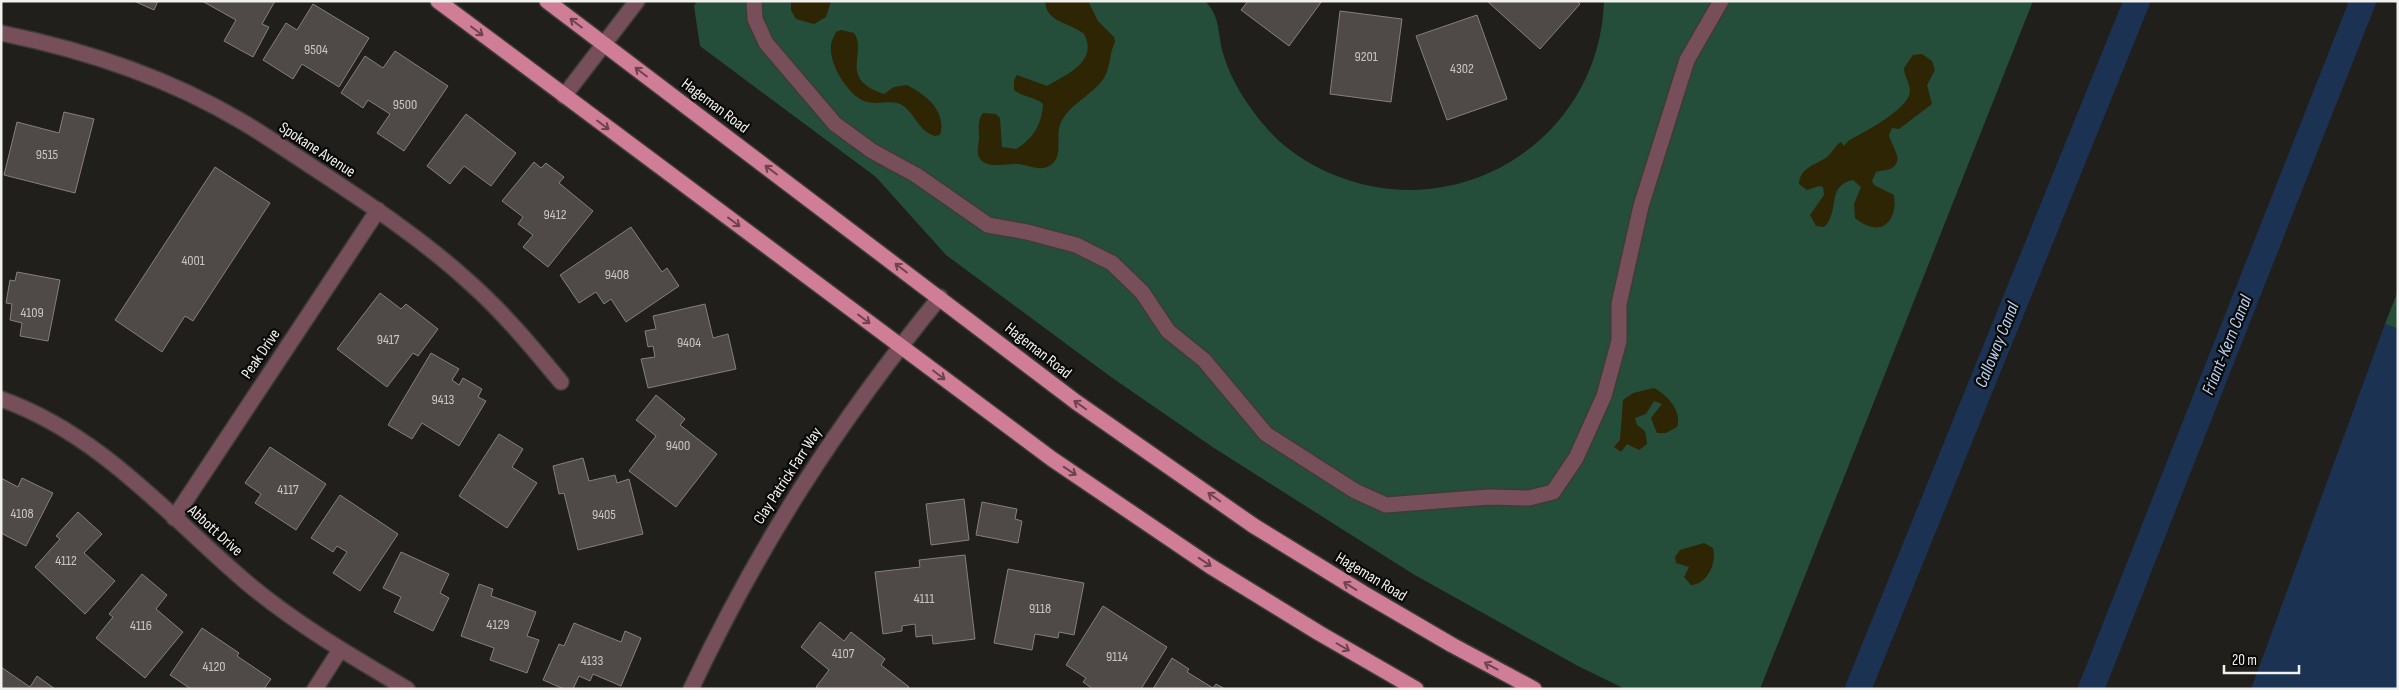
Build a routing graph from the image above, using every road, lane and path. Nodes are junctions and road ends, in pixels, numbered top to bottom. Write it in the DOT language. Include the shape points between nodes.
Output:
graph roads {
  1 [pos="438,1"];
  2 [pos="546,1"];
  3 [pos="638,1"];
  4 [pos="754,1"];
  5 [pos="1721,1"];
  6 [pos="1,33"];
  7 [pos="605,45"];
  8 [pos="564,96"];
  9 [pos="378,210"];
  10 [pos="940,297"];
  11 [pos="900,346"];
  12 [pos="560,382"];
  13 [pos="1,399"];
  14 [pos="174,518"];
  15 [pos="340,650"];
  16 [pos="315,689"];
  17 [pos="407,689"];
  18 [pos="691,689"];
  19 [pos="1416,689"];
  20 [pos="1534,689"];
  1 -- 8 [label="main road, one-way"];
  7 -- 2 [label="main road, Hageman Road, one-way"];
  3 -- 7 [label="street"];
  4 -- 5 [label="street" via="755,19 766,43 834,124 988,225 1076,245 1112,264 1142,292 1168,331 1204,360 1266,434 1355,491 1386,505 1489,497 1529,498 1553,492 1576,458 1604,396 1619,341 1618,304 1641,206 1687,60"];
  6 -- 9 [label="street, Spokane Avenue" via="53,44 126,66 184,91 240,120"];
  7 -- 8 [label="street"];
  10 -- 7 [label="main road, Hageman Road, one-way"];
  8 -- 11 [label="main road, one-way"];
  9 -- 12 [label="street, Spokane Avenue" via="470,282 516,328"];
  9 -- 14 [label="street, Peak Drive"];
  10 -- 11 [label="street, Clay Patrick Farr Way"];
  20 -- 10 [label="main road, Hageman Road, one-way" via="1362,593 1254,526 1076,402"];
  11 -- 18 [label="street, Clay Patrick Farr Way" via="812,468 772,532 727,613"];
  11 -- 19 [label="main road, one-way" via="1052,459 1210,566 1319,634"];
  13 -- 14 [label="street, Abbott Drive" via="68,430 105,456"];
  14 -- 15 [label="street, Abbott Drive" via="247,582"];
  15 -- 16 [label="street"];
  15 -- 17 [label="street, Abbott Drive"];
}
